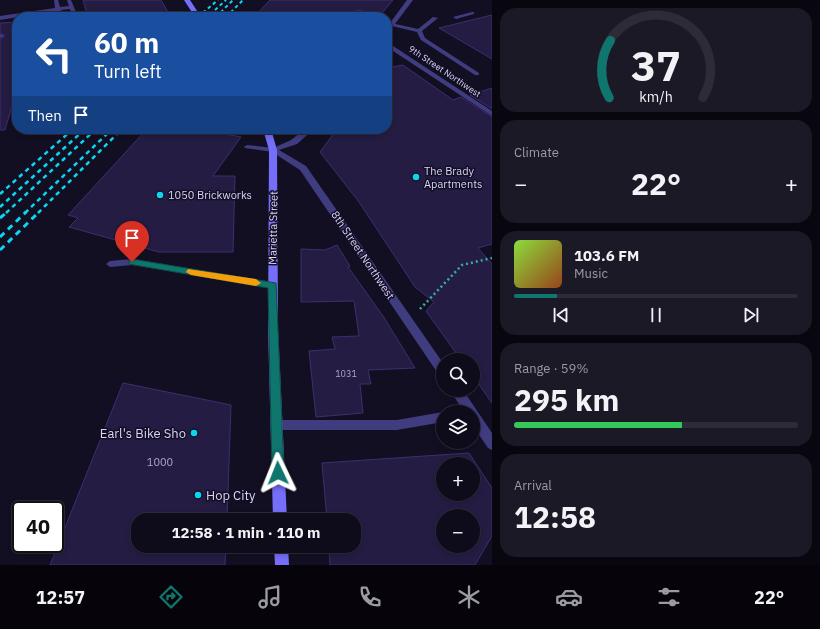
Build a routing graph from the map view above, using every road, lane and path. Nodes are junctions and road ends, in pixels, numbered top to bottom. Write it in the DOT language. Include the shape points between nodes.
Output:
graph roads {
  1 [pos="56,0"];
  2 [pos="69,0"];
  3 [pos="187,0"];
  4 [pos="410,0"];
  5 [pos="71,7"];
  6 [pos="57,9"];
  7 [pos="38,12"];
  8 [pos="58,12"];
  9 [pos="73,12"];
  10 [pos="195,12"];
  11 [pos="472,13"];
  12 [pos="12,16"];
  13 [pos="456,17"];
  14 [pos="0,18"];
  15 [pos="435,18"];
  16 [pos="392,24"];
  17 [pos="392,25"];
  18 [pos="419,31"];
  19 [pos="392,47"];
  20 [pos="477,74"];
  21 [pos="492,114"];
  22 [pos="268,134"];
  23 [pos="304,134"];
  24 [pos="247,147"];
  25 [pos="273,150"];
  26 [pos="492,258"];
  27 [pos="110,264"];
  28 [pos="273,285"];
  29 [pos="420,309"];
  30 [pos="436,362"];
  31 [pos="436,418"];
  32 [pos="276,425"];
  33 [pos="480,426"];
  34 [pos="492,444"];
  35 [pos="280,513"];
  36 [pos="281,553"];
  37 [pos="282,565"];
  1 -- 6 [label="lane"];
  2 -- 5 [label="lane"];
  3 -- 10 [label="street"];
  4 -- 16 [label="street"];
  5 -- 6 [label="lane"];
  5 -- 9 [label="lane"];
  6 -- 7 [label="lane"];
  6 -- 8 [label="lane"];
  11 -- 13 [label="lane"];
  12 -- 14 [label="lane"];
  15 -- 18 [label="lane"];
  17 -- 18 [label="lane"];
  18 -- 20 [label="lane" via="423,39"];
  19 -- 21 [label="street, 9th Street Northwest"];
  22 -- 25 [label="street, Marietta Street"];
  23 -- 25 [label="street" via="294,142"];
  24 -- 25 [label="lane"];
  25 -- 28 [label="street, Marietta Street"];
  25 -- 30 [label="street, 8th Street Northwest" via="303,168"];
  26 -- 29 [label="path" via="462,265"];
  27 -- 28 [label="lane" via="132,262"];
  28 -- 32 [label="street, Marietta Street"];
  31 -- 32 [label="lane" via="397,425"];
  32 -- 35 [label="street, Marietta Street"];
  33 -- 34 [label="street"];
  36 -- 37 [label="street"];
}
